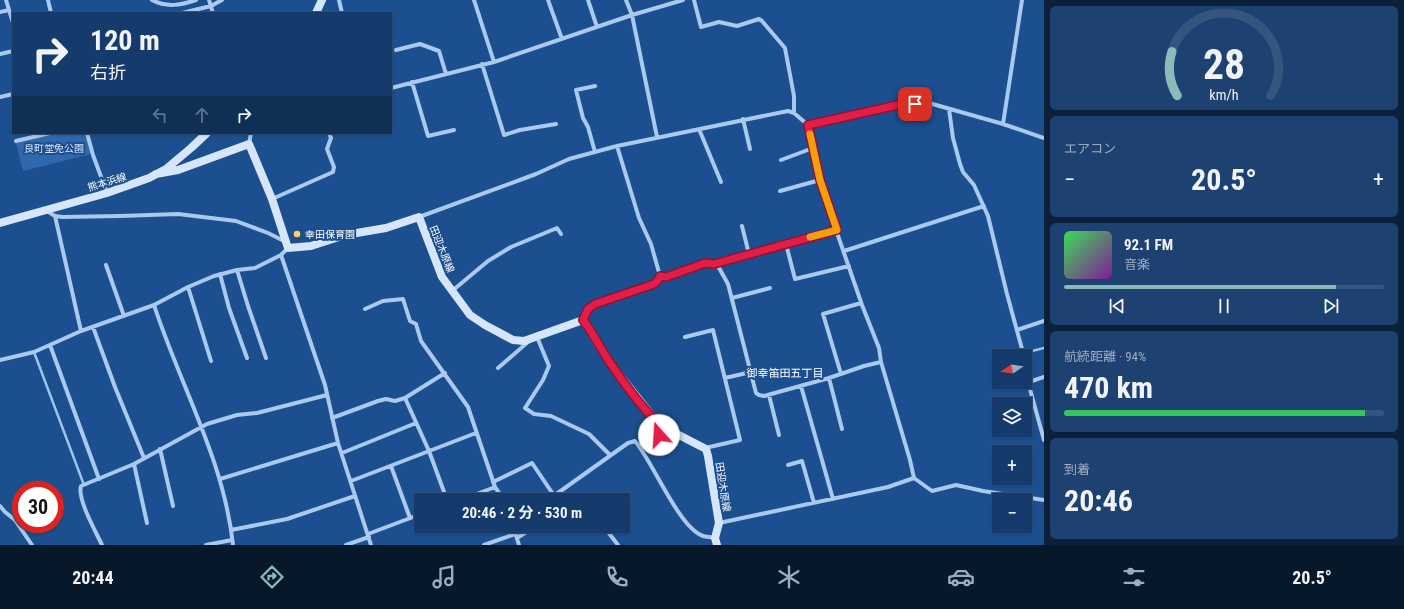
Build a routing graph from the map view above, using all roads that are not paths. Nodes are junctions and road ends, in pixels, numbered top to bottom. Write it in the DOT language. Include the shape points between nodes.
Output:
graph roads {
  1 [pos="6,0"];
  2 [pos="48,0"];
  3 [pos="152,0"];
  4 [pos="196,0"];
  5 [pos="209,0"];
  6 [pos="222,0"];
  7 [pos="322,0"];
  8 [pos="339,0"];
  9 [pos="474,0"];
  10 [pos="548,0"];
  11 [pos="588,0"];
  12 [pos="626,0"];
  13 [pos="683,0"];
  14 [pos="694,0"];
  15 [pos="1022,0"];
  16 [pos="211,6"];
  17 [pos="9,10"];
  18 [pos="0,12"];
  19 [pos="51,12"];
  20 [pos="186,12"];
  21 [pos="213,12"];
  22 [pos="316,12"];
  23 [pos="342,12"];
  24 [pos="632,15"];
  25 [pos="12,20"];
  26 [pos="597,27"];
  27 [pos="562,39"];
  28 [pos="396,50"];
  29 [pos="12,51"];
  30 [pos="0,54"];
  31 [pos="494,62"];
  32 [pos="482,64"];
  33 [pos="446,74"];
  34 [pos="412,82"];
  35 [pos="595,86"];
  36 [pos="392,88"];
  37 [pos="12,94"];
  38 [pos="0,97"];
  39 [pos="949,109"];
  40 [pos="794,113"];
  41 [pos="743,119"];
  42 [pos="556,124"];
  43 [pos="1003,124"];
  44 [pos="808,125"];
  45 [pos="699,129"];
  46 [pos="454,130"];
  47 [pos="46,134"];
  48 [pos="87,134"];
  49 [pos="205,134"];
  50 [pos="251,134"];
  51 [pos="329,134"];
  52 [pos="1043,136"];
  53 [pos="657,138"];
  54 [pos="16,142"];
  55 [pos="250,144"];
  56 [pos="617,146"];
  57 [pos="813,148"];
  58 [pos="750,149"];
  59 [pos="595,152"];
  60 [pos="782,160"];
  61 [pos="156,174"];
  62 [pos="820,180"];
  63 [pos="721,182"];
  64 [pos="780,192"];
  65 [pos="107,193"];
  66 [pos="272,199"];
  67 [pos="984,206"];
  68 [pos="47,210"];
  69 [pos="55,216"];
  70 [pos="419,217"];
  71 [pos="0,223"];
  72 [pos="742,226"];
  73 [pos="837,230"];
  74 [pos="561,234"];
  75 [pos="786,244"];
  76 [pos="286,245"];
  77 [pos="844,251"];
  78 [pos="749,254"];
  79 [pos="281,255"];
  80 [pos="714,264"];
  81 [pos="106,265"];
  82 [pos="849,266"];
  83 [pos="237,270"];
  84 [pos="220,274"];
  85 [pos="660,276"];
  86 [pos="188,287"];
  87 [pos="770,288"];
  88 [pos="452,291"];
  89 [pos="732,298"];
  90 [pos="861,303"];
  91 [pos="154,305"];
  92 [pos="365,309"];
  93 [pos="124,316"];
  94 [pos="583,320"];
  95 [pos="1044,322"];
  96 [pos="93,327"];
  97 [pos="1017,330"];
  98 [pos="81,331"];
  99 [pos="685,337"];
  100 [pos="535,338"];
  101 [pos="50,345"];
  102 [pos="1022,349"];
  103 [pos="247,358"];
  104 [pos="266,358"];
  105 [pos="0,360"];
  106 [pos="211,361"];
  107 [pos="881,362"];
  108 [pos="498,368"];
  109 [pos="751,372"];
  110 [pos="445,373"];
  111 [pos="841,374"];
  112 [pos="1044,377"];
  113 [pos="725,378"];
  114 [pos="829,378"];
  115 [pos="1032,381"];
  116 [pos="801,386"];
  117 [pos="1031,389"];
  118 [pos="327,394"];
  119 [pos="769,394"];
  120 [pos="405,398"];
  121 [pos="332,418"];
  122 [pos="416,423"];
  123 [pos="202,427"];
  124 [pos="661,427"];
  125 [pos="842,429"];
  126 [pos="476,433"];
  127 [pos="779,435"];
  128 [pos="1044,440"];
  129 [pos="338,443"];
  130 [pos="639,445"];
  131 [pos="704,448"];
  132 [pos="160,449"];
  133 [pos="429,451"];
  134 [pos="342,453"];
  135 [pos="610,455"];
  136 [pos="144,458"];
  137 [pos="134,464"];
  138 [pos="788,464"];
  139 [pos="391,466"];
  140 [pos="99,478"];
  141 [pos="914,478"];
  142 [pos="220,479"];
  143 [pos="351,481"];
  144 [pos="493,482"];
  145 [pos="495,487"];
  146 [pos="444,493"];
  147 [pos="479,493"];
  148 [pos="499,493"];
  149 [pos="554,493"];
  150 [pos="558,493"];
  151 [pos="355,496"];
  152 [pos="833,499"];
  153 [pos="1044,500"];
  154 [pos="814,503"];
  155 [pos="0,506"];
  156 [pos="173,506"];
  157 [pos="414,517"];
  158 [pos="410,518"];
  159 [pos="147,523"];
  160 [pos="719,523"];
  161 [pos="231,530"];
  162 [pos="515,533"];
  163 [pos="522,533"];
  164 [pos="609,533"];
  165 [pos="368,535"];
  166 [pos="516,536"];
  167 [pos="716,541"];
  168 [pos="232,543"];
  169 [pos="493,543"];
  170 [pos="32,545"];
  171 [pos="102,545"];
  172 [pos="206,545"];
  173 [pos="346,545"];
  174 [pos="371,545"];
  175 [pos="484,545"];
  176 [pos="519,545"];
  177 [pos="618,545"];
  1 -- 17 [label="street"];
  2 -- 19 [label="street"];
  3 -- 4 [label="street" via="175,5"];
  5 -- 16 [label="street"];
  6 -- 16 [label="street"];
  7 -- 22 [label="main road"];
  8 -- 23 [label="street"];
  9 -- 31 [label="street"];
  10 -- 27 [label="street"];
  11 -- 26 [label="street"];
  12 -- 24 [label="street"];
  13 -- 24 [label="street"];
  14 -- 40 [label="street" via="700,27 719,22 737,26 759,19 762,21 785,48 794,96"];
  15 -- 43 [label="street"];
  16 -- 20 [label="street"];
  16 -- 21 [label="street"];
  17 -- 18 [label="street"];
  17 -- 25 [label="street"];
  24 -- 26 [label="street"];
  24 -- 53 [label="street"];
  26 -- 27 [label="street"];
  27 -- 31 [label="street"];
  28 -- 33 [label="street" via="420,44 439,51"];
  29 -- 30 [label="street"];
  31 -- 32 [label="street"];
  32 -- 33 [label="street"];
  32 -- 42 [label="street" via="504,135"];
  33 -- 34 [label="street"];
  34 -- 36 [label="street"];
  34 -- 46 [label="street" via="428,136"];
  35 -- 59 [label="street" via="576,90"];
  37 -- 38 [label="street"];
  39 -- 43 [label="street"];
  39 -- 44 [label="street" via="929,103 902,104"];
  39 -- 67 [label="street" via="960,164"];
  40 -- 41 [label="street" via="788,111"];
  40 -- 44 [label="street"];
  41 -- 45 [label="street"];
  41 -- 58 [label="street"];
  43 -- 52 [label="street"];
  44 -- 57 [label="street"];
  45 -- 53 [label="street"];
  45 -- 63 [label="street"];
  47 -- 54 [label="street"];
  48 -- 65 [label="street"];
  49 -- 61 [label="main road, 熊本浜線" via="166,169"];
  50 -- 55 [label="street"];
  51 -- 66 [label="street" via="331,138 326,149 334,167 333,172"];
  53 -- 56 [label="street"];
  55 -- 61 [label="main road" via="178,170"];
  55 -- 66 [label="main road"];
  56 -- 59 [label="street"];
  56 -- 85 [label="street"];
  57 -- 60 [label="street"];
  57 -- 62 [label="street"];
  59 -- 70 [label="street" via="569,159 536,174"];
  61 -- 65 [label="main road, 熊本浜線"];
  62 -- 64 [label="street"];
  62 -- 73 [label="street"];
  65 -- 68 [label="main road, 熊本浜線"];
  66 -- 76 [label="main road"];
  67 -- 77 [label="street"];
  67 -- 97 [label="street"];
  68 -- 69 [label="street"];
  68 -- 71 [label="main road, 熊本浜線"];
  69 -- 76 [label="street" via="178,214 236,221 268,233"];
  69 -- 98 [label="street"];
  70 -- 76 [label="main road, 田迎木原線" via="386,228 346,235 311,246"];
  70 -- 88 [label="main road, 田迎木原線" via="442,278"];
  72 -- 78 [label="street"];
  73 -- 75 [label="street"];
  73 -- 77 [label="street"];
  74 -- 88 [label="street" via="557,228 511,247 488,261"];
  75 -- 78 [label="street"];
  75 -- 82 [label="street" via="795,280"];
  76 -- 79 [label="street"];
  77 -- 82 [label="street"];
  78 -- 80 [label="street"];
  79 -- 83 [label="street" via="255,268"];
  79 -- 118 [label="street"];
  80 -- 85 [label="street" via="705,263 666,277"];
  80 -- 89 [label="street" via="723,274"];
  81 -- 93 [label="street"];
  82 -- 90 [label="street"];
  83 -- 84 [label="street"];
  83 -- 104 [label="street"];
  84 -- 86 [label="street"];
  84 -- 103 [label="street"];
  85 -- 94 [label="street" via="654,284 595,304 588,309"];
  86 -- 91 [label="street"];
  86 -- 106 [label="street"];
  87 -- 89 [label="street"];
  88 -- 100 [label="main road, 田迎木原線" via="470,315 485,325 513,340"];
  89 -- 109 [label="street"];
  90 -- 107 [label="street" via="879,348"];
  90 -- 111 [label="street" via="823,314"];
  91 -- 93 [label="street"];
  91 -- 123 [label="street"];
  92 -- 110 [label="street" via="383,301 403,300 410,320 416,324 421,341"];
  93 -- 96 [label="street"];
  94 -- 100 [label="main road, 田迎木原線"];
  94 -- 124 [label="main road" via="613,367"];
  95 -- 97 [label="street"];
  96 -- 98 [label="street"];
  96 -- 136 [label="street"];
  97 -- 102 [label="street"];
  98 -- 101 [label="street"];
  99 -- 113 [label="street" via="714,330"];
  100 -- 108 [label="street"];
  100 -- 135 [label="street" via="549,366 525,408 534,414 551,416 589,434"];
  101 -- 105 [label="street" via="34,352"];
  101 -- 140 [label="street"];
  107 -- 111 [label="street"];
  107 -- 141 [label="street"];
  109 -- 113 [label="street"];
  109 -- 119 [label="street" via="756,393 764,396"];
  110 -- 120 [label="street"];
  110 -- 126 [label="street" via="456,393 468,407"];
  111 -- 114 [label="street"];
  112 -- 115 [label="street"];
  113 -- 131 [label="street" via="740,440"];
  114 -- 116 [label="street"];
  114 -- 125 [label="street"];
  116 -- 119 [label="street"];
  116 -- 152 [label="street"];
  117 -- 128 [label="street"];
  118 -- 121 [label="street"];
  118 -- 123 [label="street" via="257,414 238,415"];
  119 -- 127 [label="street"];
  120 -- 121 [label="street" via="378,401"];
  120 -- 122 [label="street"];
  121 -- 129 [label="street"];
  122 -- 133 [label="street"];
  122 -- 134 [label="street"];
  123 -- 132 [label="street"];
  123 -- 142 [label="street"];
  124 -- 130 [label="street" via="659,435 653,440"];
  124 -- 131 [label="main road"];
  126 -- 133 [label="street"];
  126 -- 144 [label="street"];
  129 -- 134 [label="street"];
  129 -- 142 [label="street"];
  130 -- 135 [label="street" via="635,441 628,443"];
  130 -- 167 [label="street" via="683,519 703,536"];
  131 -- 160 [label="main road, 田迎木原線" via="708,456"];
  132 -- 136 [label="street"];
  132 -- 156 [label="street"];
  133 -- 139 [label="street"];
  133 -- 146 [label="street"];
  134 -- 143 [label="street"];
  135 -- 150 [label="street"];
  136 -- 137 [label="street"];
  137 -- 140 [label="street"];
  137 -- 159 [label="street"];
  138 -- 154 [label="street" via="802,461"];
  139 -- 143 [label="street"];
  139 -- 158 [label="street"];
  140 -- 171 [label="street" via="81,486 79,491"];
  141 -- 152 [label="street" via="888,487"];
  141 -- 153 [label="street" via="932,491 956,485"];
  142 -- 161 [label="street"];
  143 -- 151 [label="street"];
  144 -- 145 [label="street"];
  144 -- 149 [label="street" via="532,463"];
  145 -- 147 [label="street"];
  145 -- 148 [label="street"];
  151 -- 161 [label="street" via="287,519"];
  151 -- 165 [label="street"];
  152 -- 154 [label="street"];
  154 -- 160 [label="street"];
  155 -- 170 [label="street" via="15,520"];
  157 -- 158 [label="street"];
  158 -- 165 [label="street"];
  160 -- 167 [label="main road, 田迎木原線"];
  161 -- 168 [label="street"];
  162 -- 166 [label="street"];
  163 -- 166 [label="street"];
  164 -- 177 [label="street"];
  165 -- 173 [label="street"];
  165 -- 174 [label="street"];
  166 -- 169 [label="street"];
  166 -- 176 [label="street"];
  168 -- 172 [label="street"];
  169 -- 175 [label="street"];
}
